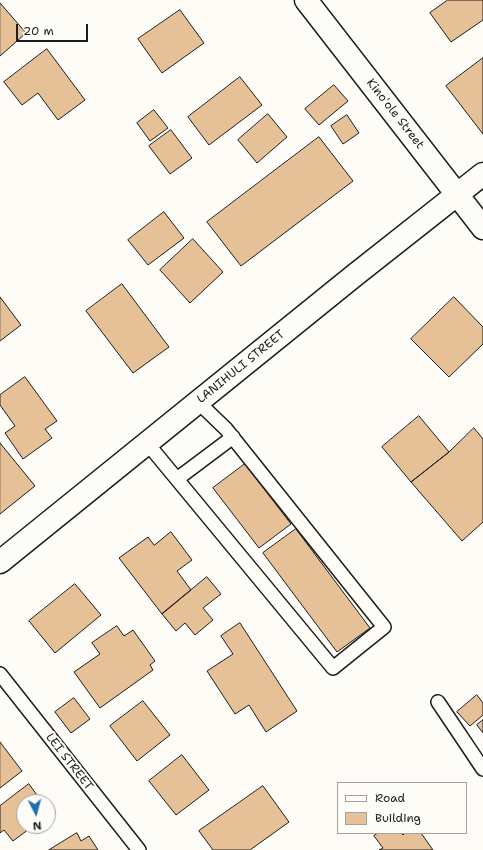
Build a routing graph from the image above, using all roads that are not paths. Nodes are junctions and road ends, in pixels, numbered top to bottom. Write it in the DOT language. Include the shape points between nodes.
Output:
graph roads {
  1 [pos="306,0"];
  2 [pos="483,174"];
  3 [pos="457,194"];
  4 [pos="483,228"];
  5 [pos="198,402"];
  6 [pos="233,437"];
  7 [pos="147,443"];
  8 [pos="177,479"];
  9 [pos="0,562"];
  10 [pos="0,674"];
  11 [pos="438,702"];
  12 [pos="483,770"];
  13 [pos="139,850"];
  1 -- 3 [label="street, Kinoʻole Street"];
  2 -- 3 [label="street, LANIHULI STREET"];
  3 -- 4 [label="street, Kinoʻole Street"];
  3 -- 5 [label="street, LANIHULI STREET"];
  5 -- 6 [label="lane"];
  5 -- 7 [label="street, LANIHULI STREET"];
  6 -- 8 [label="lane"];
  6 -- 8 [label="lane" via="384,627 332,668"];
  7 -- 8 [label="lane"];
  7 -- 9 [label="street, LANIHULI STREET"];
  10 -- 13 [label="lane, LEI STREET"];
  11 -- 12 [label="lane"];
}
